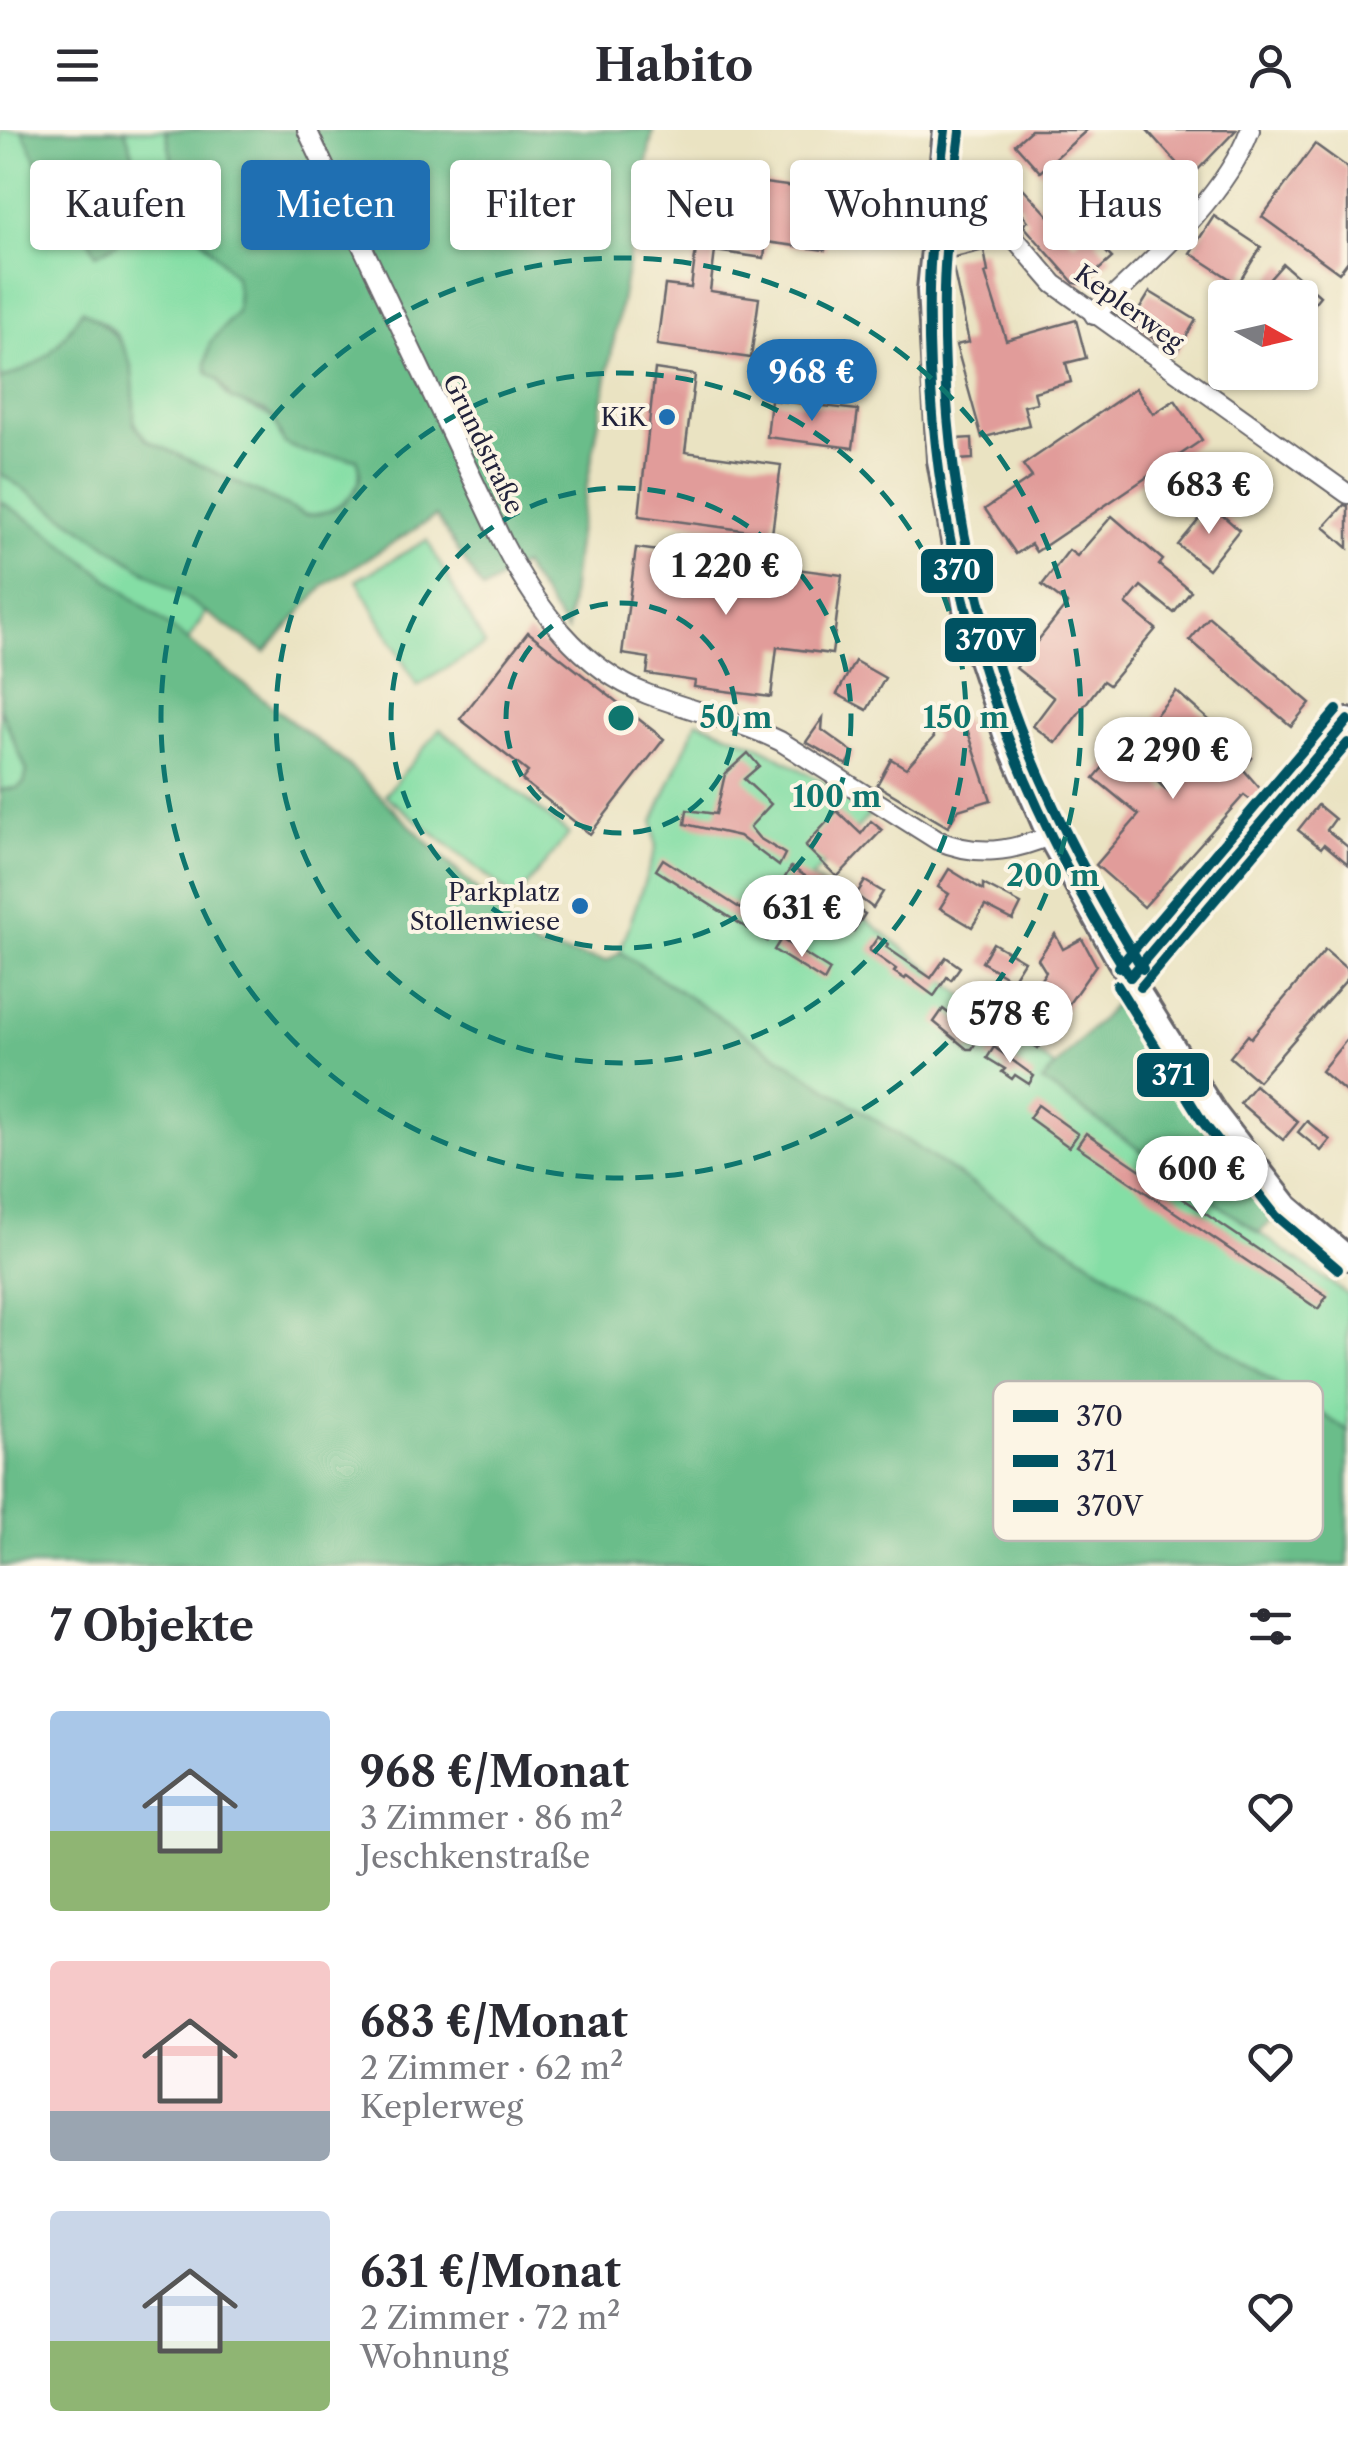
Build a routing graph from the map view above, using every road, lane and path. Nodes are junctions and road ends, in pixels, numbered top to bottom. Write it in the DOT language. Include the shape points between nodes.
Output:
graph roads {
  1 [pos="307,130"];
  2 [pos="945,130"];
  3 [pos="1250,130"];
  4 [pos="942,160"];
  5 [pos="1023,249"];
  6 [pos="932,250"];
  7 [pos="1094,314"];
  8 [pos="1348,494"];
  9 [pos="1348,720"];
  10 [pos="1050,836"];
  11 [pos="1130,977"];
  12 [pos="1348,1258"];
  1 -- 10 [label="street, Grundstraße" via="522,579 564,638 646,694 780,741 961,850 1018,848"];
  2 -- 4 [label="street"];
  3 -- 7 [label="street" via="1188,224"];
  5 -- 7 [label="street, Keplerweg"];
  6 -- 10 [label="street" via="928,290 939,460 967,620 1005,734"];
  7 -- 8 [label="street, Keplerweg"];
  9 -- 11 [label="street"];
  10 -- 11 [label="street"];
  11 -- 12 [label="street" via="1215,1113 1288,1207"];
}
